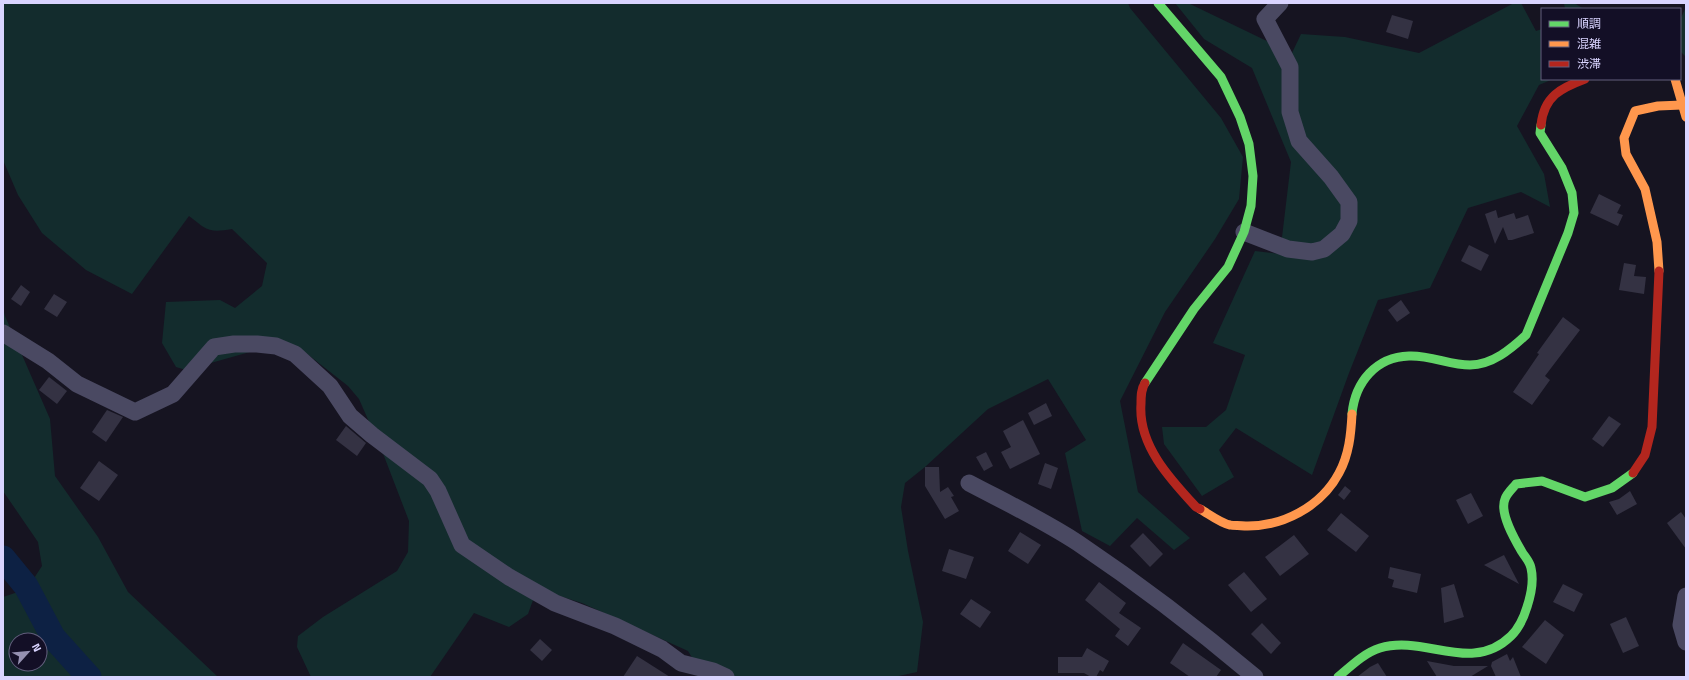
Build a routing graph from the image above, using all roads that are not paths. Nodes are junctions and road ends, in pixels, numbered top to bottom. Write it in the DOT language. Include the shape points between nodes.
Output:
graph roads {
  1 [pos="1158,3"];
  2 [pos="1280,3"];
  3 [pos="1582,80"];
  4 [pos="1675,80"];
  5 [pos="1682,105"];
  6 [pos="1686,117"];
  7 [pos="1244,232"];
  8 [pos="3,333"];
  9 [pos="969,483"];
  10 [pos="1686,596"];
  11 [pos="1686,642"];
  12 [pos="726,677"];
  13 [pos="1255,677"];
  14 [pos="1338,677"];
  1 -- 7 [label="street" via="1222,77 1240,117 1249,144 1253,176 1251,206"];
  2 -- 7 [label="street" via="1266,19 1290,66 1290,112 1298,141 1331,177 1349,202 1349,221 1342,234 1324,249 1312,252 1288,249"];
  3 -- 7 [label="street" via="1567,86 1552,97 1542,113 1540,133 1562,168 1572,193 1574,213 1526,335 1495,359 1471,365 1410,356 1391,359 1371,370 1359,388 1353,408 1350,441 1339,473 1322,496 1301,512 1280,522 1255,526 1228,524 1196,507 1172,481 1146,441 1140,414 1142,388 1194,309 1228,267"];
  4 -- 5 [label="street"];
  5 -- 6 [label="street"];
  5 -- 14 [label="street" via="1658,106 1635,111 1624,138 1626,154 1645,189 1651,212 1660,278 1652,427 1645,455 1632,475 1612,488 1585,497 1542,481 1516,484 1505,500 1505,517 1531,568 1532,587 1525,614 1513,634 1494,648 1468,655 1395,645 1380,648 1364,656"];
  8 -- 12 [label="street" via="48,361 77,384 135,412 173,394 214,347 257,344 276,346 295,354 330,386 350,416 430,479 462,545 555,603 615,626 662,649 681,663"];
  9 -- 13 [label="street" via="1077,542 1160,602"];
  10 -- 11 [label="street" via="1681,625"];
}
